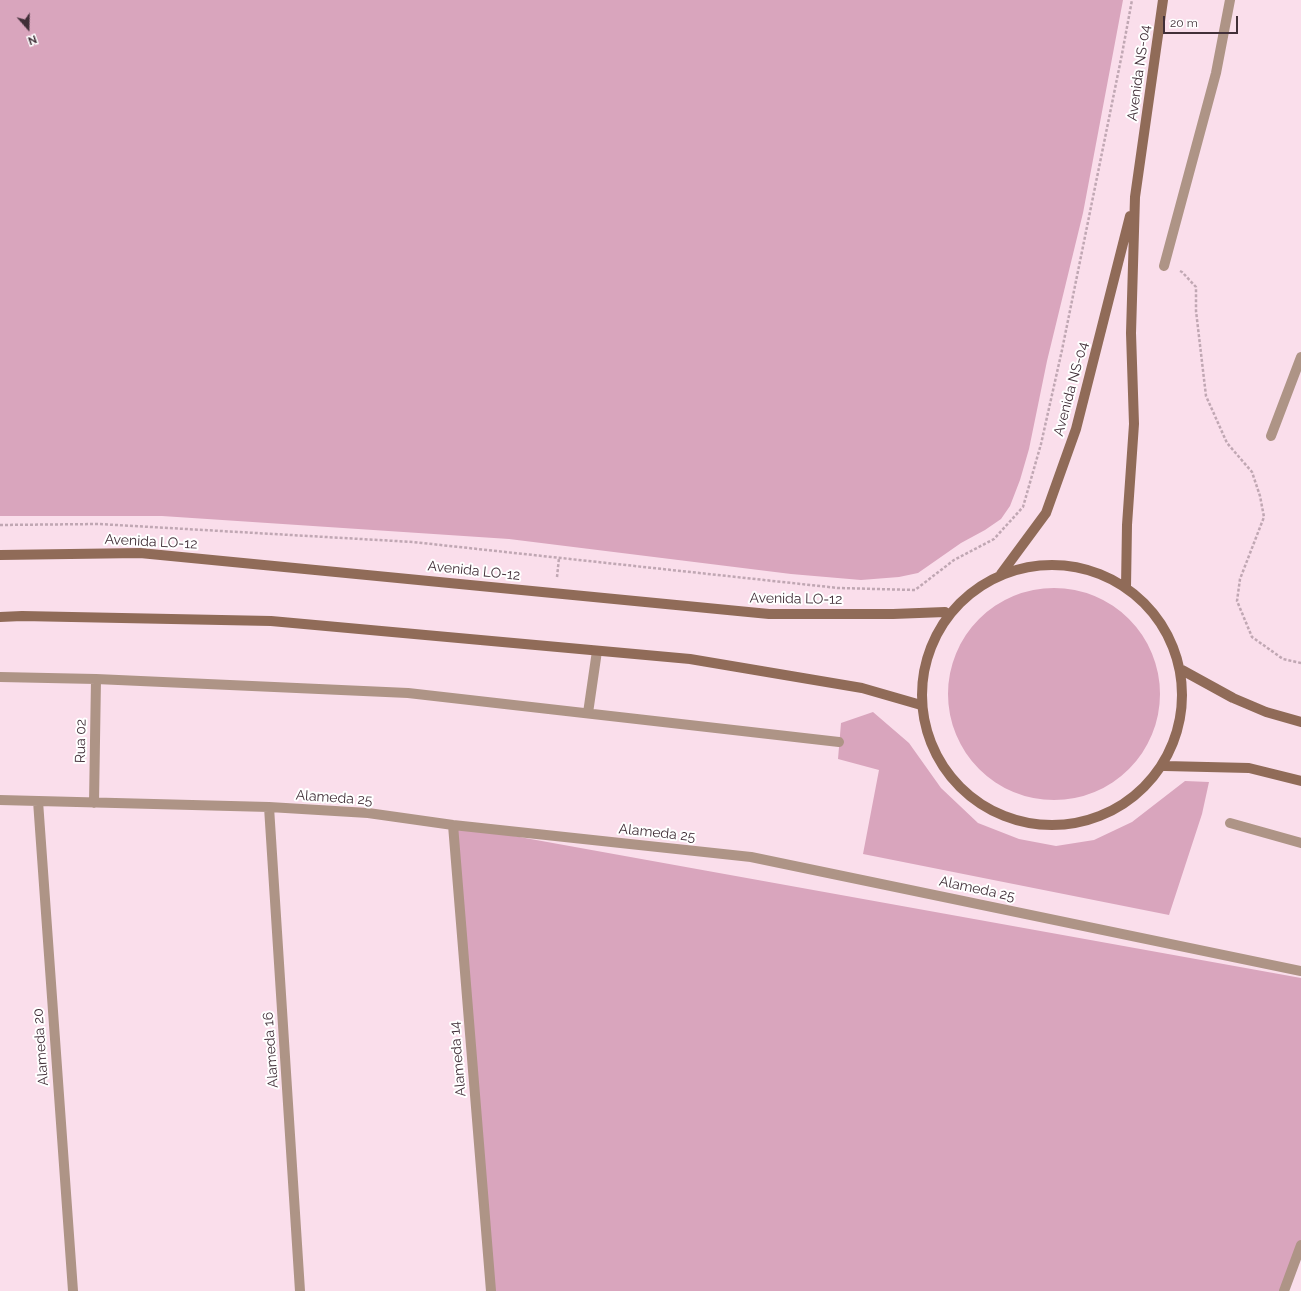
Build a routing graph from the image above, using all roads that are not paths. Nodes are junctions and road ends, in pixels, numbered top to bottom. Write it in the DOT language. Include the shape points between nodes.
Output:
graph roads {
  1 [pos="1164,0"];
  2 [pos="1230,0"];
  3 [pos="1135,197"];
  4 [pos="1164,266"];
  5 [pos="1301,357"];
  6 [pos="1271,436"];
  7 [pos="0,555"];
  8 [pos="1001,574"];
  9 [pos="1126,587"];
  10 [pos="945,612"];
  11 [pos="0,617"];
  12 [pos="597,651"];
  13 [pos="1182,670"];
  14 [pos="0,677"];
  15 [pos="96,679"];
  16 [pos="921,705"];
  17 [pos="588,713"];
  18 [pos="1301,722"];
  19 [pos="839,742"];
  20 [pos="1165,766"];
  21 [pos="1301,781"];
  22 [pos="0,800"];
  23 [pos="38,801"];
  24 [pos="94,802"];
  25 [pos="269,807"];
  26 [pos="1230,823"];
  27 [pos="453,825"];
  28 [pos="1301,843"];
  29 [pos="1301,970"];
  30 [pos="1301,1245"];
  31 [pos="73,1291"];
  32 [pos="300,1291"];
  33 [pos="491,1291"];
  34 [pos="1284,1291"];
  1 -- 3 [label="street, Avenida NS-04"];
  2 -- 4 [label="street" via="1216,73"];
  3 -- 8 [label="street, Avenida NS-04" via="1076,429 1046,513"];
  3 -- 9 [label="street, Avenida NS-04" via="1131,332 1134,424 1127,525"];
  5 -- 6 [label="street"];
  7 -- 10 [label="street, Avenida LO-12" via="140,553 769,614"];
  8 -- 9 [label="street" via="1043,564 1086,568"];
  8 -- 10 [label="street"];
  9 -- 13 [label="street" via="1157,616"];
  10 -- 16 [label="street" via="922,671"];
  11 -- 12 [label="street" via="271,621"];
  12 -- 16 [label="street" via="690,659 862,688"];
  12 -- 17 [label="street"];
  13 -- 18 [label="street" via="1233,698 1266,712"];
  13 -- 20 [label="street" via="1183,697 1176,739"];
  14 -- 15 [label="street"];
  15 -- 17 [label="street" via="408,693"];
  15 -- 24 [label="street, Rua 02"];
  16 -- 20 [label="street" via="921,715 935,756 961,790 996,814 1038,826 1082,822 1122,806"];
  17 -- 19 [label="street"];
  20 -- 21 [label="street" via="1249,768"];
  22 -- 23 [label="street, Alameda 25"];
  23 -- 24 [label="street, Alameda 25"];
  23 -- 31 [label="street, Alameda 20"];
  24 -- 25 [label="street, Alameda 25"];
  25 -- 27 [label="street, Alameda 25" via="368,813"];
  25 -- 32 [label="street, Alameda 16"];
  26 -- 28 [label="street"];
  27 -- 29 [label="street, Alameda 25" via="751,857"];
  27 -- 33 [label="street, Alameda 14"];
  30 -- 34 [label="street"];
}
